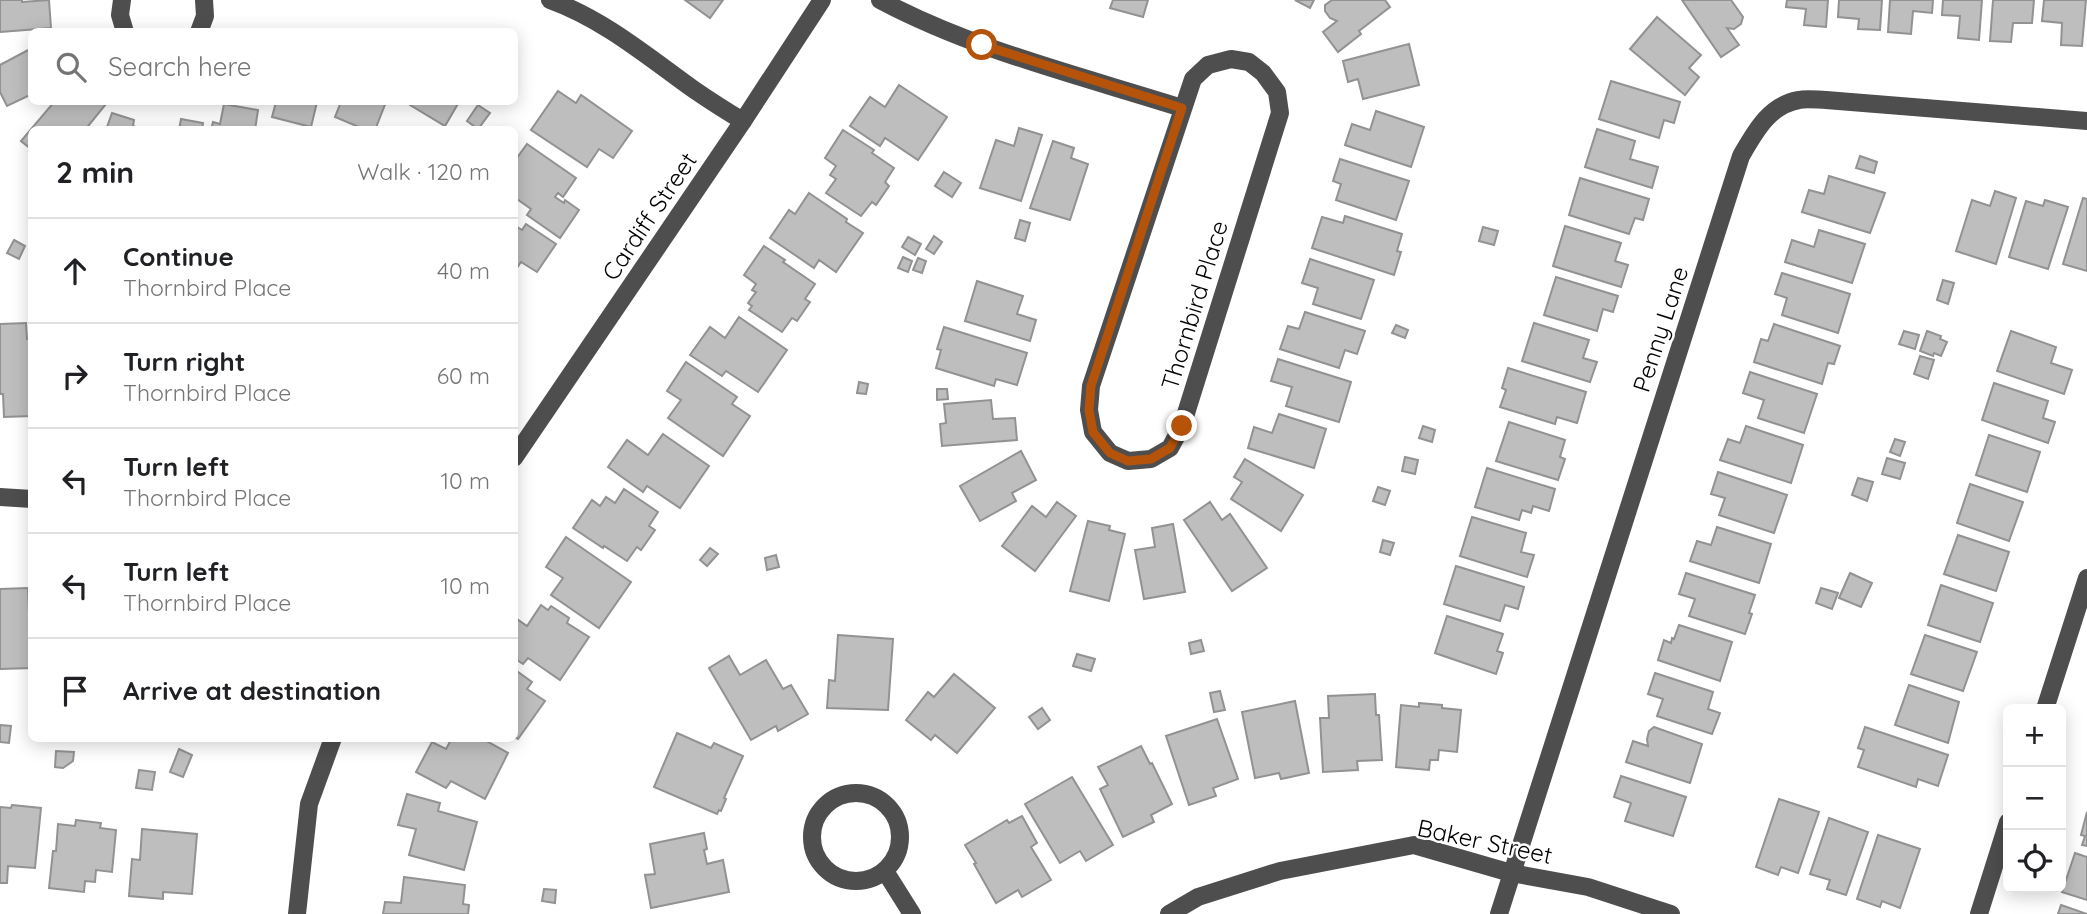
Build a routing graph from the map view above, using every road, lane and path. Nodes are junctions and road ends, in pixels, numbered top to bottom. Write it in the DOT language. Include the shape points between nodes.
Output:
graph roads {
  1 [pos="122,0"];
  2 [pos="204,0"];
  3 [pos="550,0"];
  4 [pos="822,0"];
  5 [pos="880,0"];
  6 [pos="124,28"];
  7 [pos="201,28"];
  8 [pos="1182,108"];
  9 [pos="743,121"];
  10 [pos="2087,121"];
  11 [pos="518,452"];
  12 [pos="0,497"];
  13 [pos="28,499"];
  14 [pos="2087,578"];
  15 [pos="2047,704"];
  16 [pos="332,742"];
  17 [pos="2005,830"];
  18 [pos="885,871"];
  19 [pos="1511,873"];
  20 [pos="297,914"];
  21 [pos="912,914"];
  22 [pos="1169,914"];
  23 [pos="1499,914"];
  24 [pos="1671,914"];
  25 [pos="1979,914"];
  1 -- 6 [label="street"];
  2 -- 7 [label="street"];
  3 -- 9 [label="street" via="574,9 635,46"];
  4 -- 9 [label="street, Cardiff Street"];
  5 -- 8 [label="street" via="982,45"];
  8 -- 8 [label="street, Thornbird Place" via="1091,386 1093,432 1110,453 1128,461 1151,459 1170,448 1182,426 1280,113 1277,92 1263,73 1249,62 1231,59 1208,65 1193,79"];
  9 -- 11 [label="street, Cardiff Street"];
  10 -- 19 [label="street, Penny Lane" via="1799,100 1776,109 1757,128 1741,156"];
  12 -- 13 [label="street"];
  14 -- 15 [label="street"];
  16 -- 20 [label="street" via="309,804"];
  17 -- 25 [label="street"];
  18 -- 18 [label="street" via="900,844 890,809 865,794 849,794 827,804 813,826 811,841 819,863 847,881 866,881"];
  18 -- 21 [label="street"];
  19 -- 22 [label="street, Baker Street" via="1414,845 1280,871 1198,897"];
  19 -- 23 [label="street, Penny Lane"];
  19 -- 24 [label="street, Baker Street" via="1588,887"];
}
